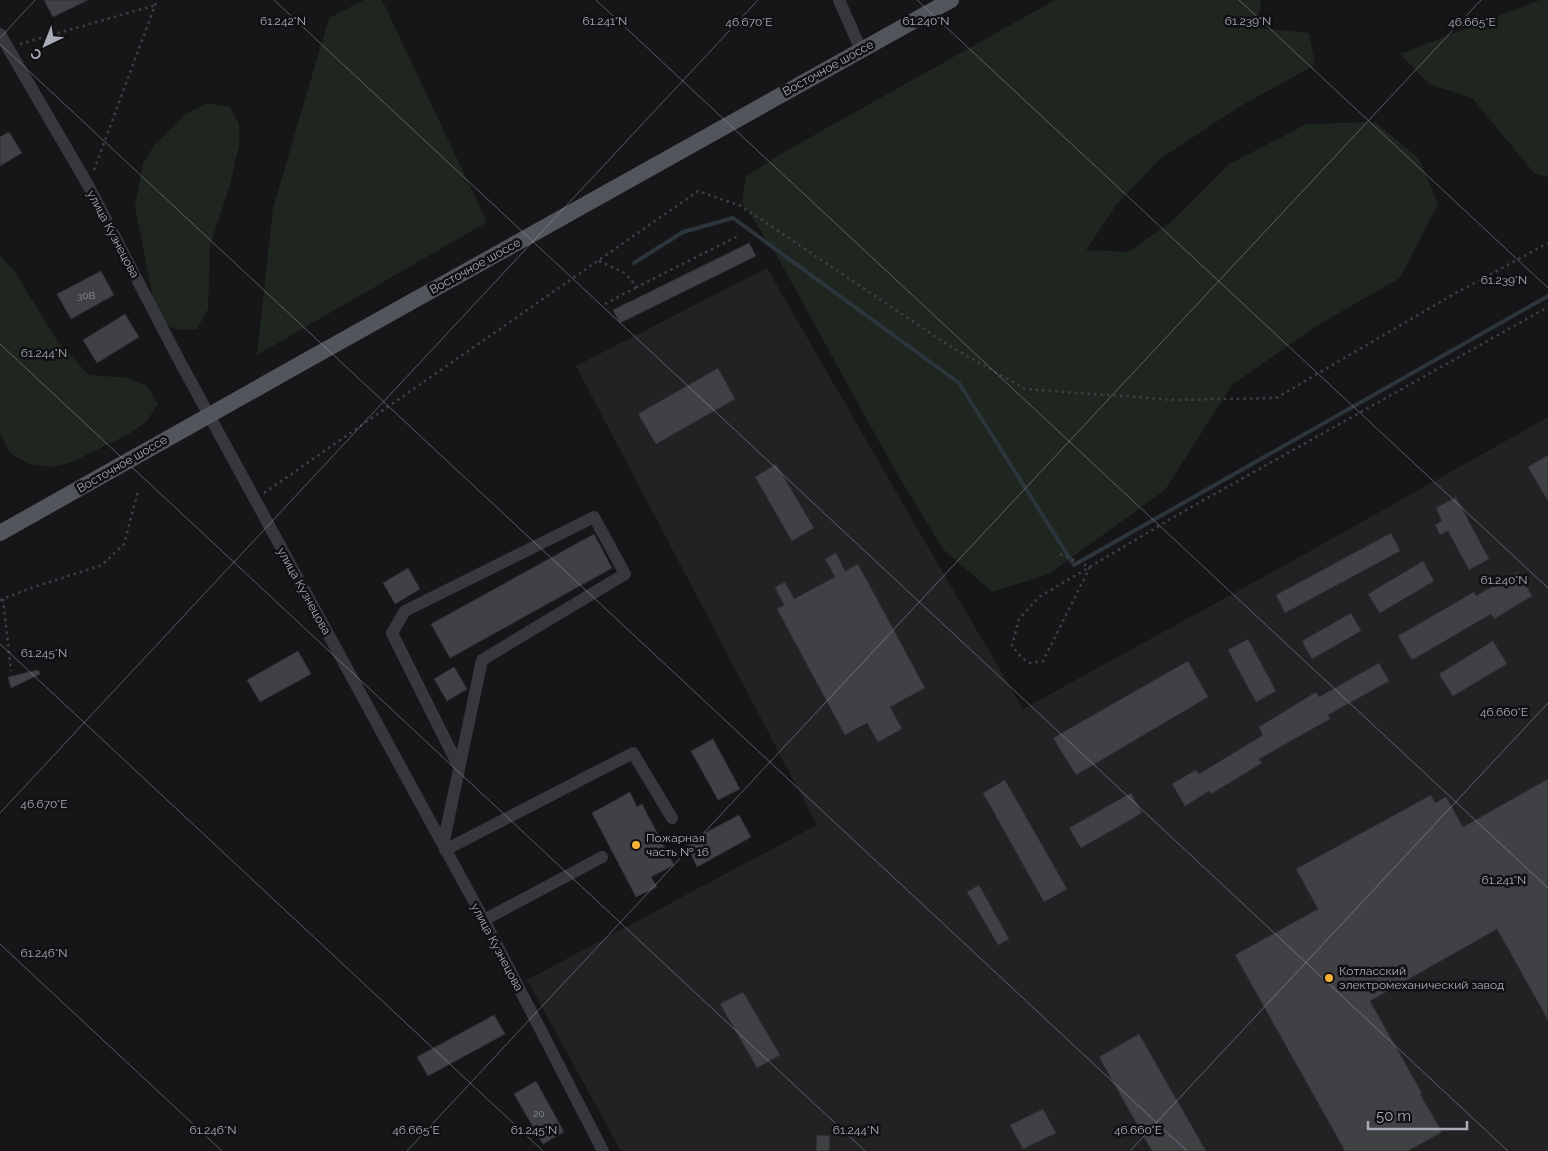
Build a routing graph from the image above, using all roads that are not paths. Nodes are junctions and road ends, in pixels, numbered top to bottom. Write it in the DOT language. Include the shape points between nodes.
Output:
graph roads {
  1 [pos="839,0"];
  2 [pos="950,0"];
  3 [pos="0,34"];
  4 [pos="861,50"];
  5 [pos="209,415"];
  6 [pos="0,533"];
  7 [pos="460,767"];
  8 [pos="672,818"];
  9 [pos="444,848"];
  10 [pos="602,858"];
  11 [pos="484,920"];
  12 [pos="603,1151"];
  1 -- 4 [label="street"];
  2 -- 4 [label="main road, Восточное шоссе"];
  3 -- 5 [label="street, улица Кузнецова" via="88,186"];
  4 -- 5 [label="main road, Восточное шоссе"];
  5 -- 6 [label="main road, Восточное шоссе"];
  5 -- 9 [label="street, улица Кузнецова"];
  7 -- 7 [label="street" via="482,660 625,574 594,517 405,611 392,633"];
  7 -- 9 [label="street"];
  8 -- 9 [label="street" via="633,753"];
  9 -- 11 [label="street, улица Кузнецова"];
  10 -- 11 [label="street"];
  11 -- 12 [label="street, улица Кузнецова"];
}
